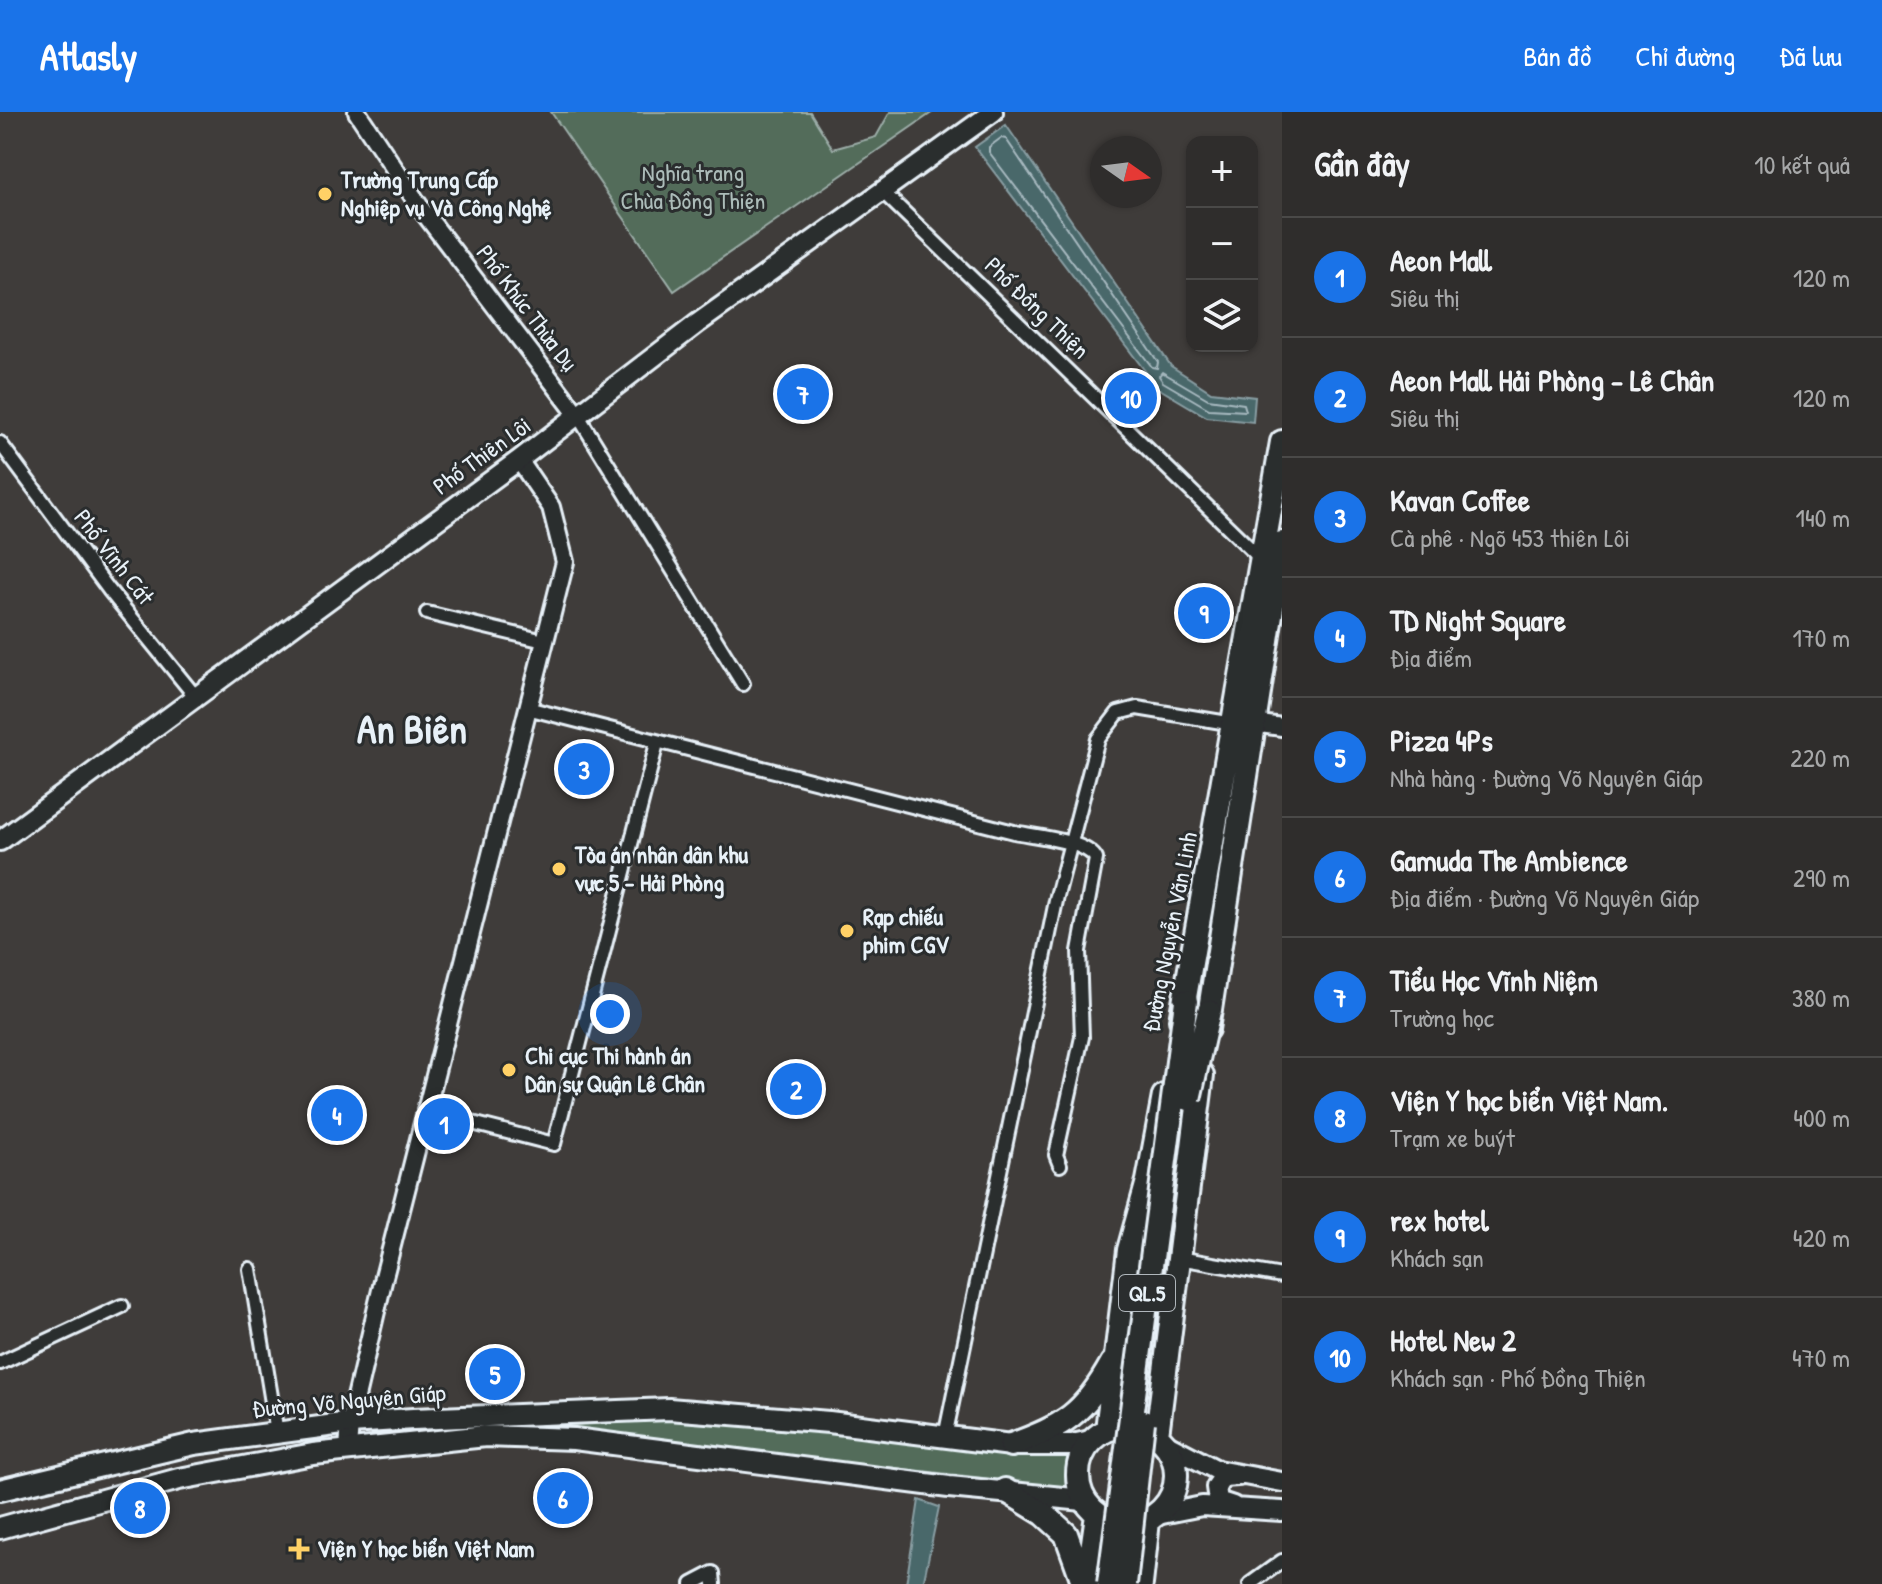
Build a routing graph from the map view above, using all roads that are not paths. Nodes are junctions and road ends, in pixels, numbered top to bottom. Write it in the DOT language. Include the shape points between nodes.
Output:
graph roads {
  1 [pos="357,112"];
  2 [pos="993,112"];
  3 [pos="883,192"];
  4 [pos="577,414"];
  5 [pos="1282,442"];
  6 [pos="0,443"];
  7 [pos="519,460"];
  8 [pos="1276,558"];
  9 [pos="427,613"];
  10 [pos="544,641"];
  11 [pos="743,684"];
  12 [pos="195,696"];
  13 [pos="527,708"];
  14 [pos="1243,723"];
  15 [pos="1282,727"];
  16 [pos="657,743"];
  17 [pos="0,841"];
  18 [pos="1070,842"];
  19 [pos="1186,1001"];
  20 [pos="1209,1011"];
  21 [pos="425,1111"];
  22 [pos="1060,1165"];
  23 [pos="1179,1258"];
  24 [pos="250,1269"];
  25 [pos="1282,1276"];
  26 [pos="122,1306"];
  27 [pos="1168,1335"];
  28 [pos="1119,1344"];
  29 [pos="0,1363"];
  30 [pos="350,1423"];
  31 [pos="277,1433"];
  32 [pos="1099,1435"];
  33 [pos="945,1437"];
  34 [pos="1161,1439"];
  35 [pos="1011,1445"];
  36 [pos="348,1449"];
  37 [pos="1249,1477"];
  38 [pos="1282,1482"];
  39 [pos="0,1490"];
  40 [pos="1005,1490"];
  41 [pos="1090,1507"];
  42 [pos="1244,1508"];
  43 [pos="1282,1511"];
  44 [pos="1152,1518"];
  45 [pos="0,1528"];
  46 [pos="1282,1561"];
  47 [pos="692,1584"];
  48 [pos="714,1584"];
  49 [pos="1086,1584"];
  50 [pos="1109,1584"];
  51 [pos="1125,1584"];
  52 [pos="1141,1584"];
  53 [pos="1250,1584"];
  1 -- 4 [label="street, Phố Khúc Thừa Dụ" via="422,210"];
  2 -- 3 [label="main road, Phố Thiên Lôi"];
  3 -- 4 [label="main road, Phố Thiên Lôi"];
  3 -- 8 [label="street, Phố Đồng Thiện"];
  4 -- 7 [label="main road, Phố Thiên Lôi"];
  4 -- 11 [label="street"];
  5 -- 8 [label="highway, Đường Nguyễn Văn Linh / QL.5"];
  6 -- 12 [label="street, Phố Vĩnh Cát"];
  7 -- 10 [label="street" via="551,507 565,562"];
  7 -- 12 [label="main road, Phố Thiên Lôi"];
  8 -- 14 [label="highway, Đường Nguyễn Văn Linh / QL.5"];
  9 -- 10 [label="street"];
  10 -- 13 [label="street"];
  12 -- 17 [label="main road, Phố Thiên Lôi"];
  13 -- 16 [label="street"];
  13 -- 21 [label="street"];
  14 -- 15 [label="street"];
  14 -- 18 [label="street" via="1137,708 1118,713 1098,739"];
  14 -- 19 [label="highway, Đường Nguyễn Văn Linh / QL.5"];
  14 -- 20 [label="highway, Đường Nguyễn Văn Linh / QL.5"];
  16 -- 18 [label="street"];
  16 -- 21 [label="street" via="554,1144"];
  18 -- 22 [label="street" via="1096,859 1079,951 1082,1037 1056,1155"];
  18 -- 33 [label="street"];
  19 -- 28 [label="highway, Đường Nguyễn Văn Linh / QL.5" via="1129,1250"];
  19 -- 50 [label="highway, QL.5, bridge"];
  20 -- 23 [label="highway, Đường Nguyễn Văn Linh / QL.5"];
  20 -- 51 [label="highway, QL.5, bridge" via="1191,1082 1164,1255"];
  21 -- 30 [label="street"];
  23 -- 25 [label="street"];
  23 -- 27 [label="highway, Đường Nguyễn Văn Linh / QL.5"];
  24 -- 31 [label="street"];
  26 -- 29 [label="street"];
  27 -- 28 [label="highway" via="1163,1345 1143,1354"];
  27 -- 34 [label="highway, Đường Nguyễn Văn Linh / QL.5"];
  28 -- 32 [label="highway, Đường Nguyễn Văn Linh / QL.5"];
  28 -- 35 [label="highway" via="1096,1392 1078,1413 1055,1429"];
  30 -- 31 [label="main road, Đường Võ Nguyên Giáp"];
  30 -- 33 [label="main road, Đường Võ Nguyên Giáp" via="669,1409"];
  30 -- 36 [label="street"];
  31 -- 39 [label="main road, Đường Võ Nguyên Giáp" via="194,1444"];
  32 -- 34 [label="highway" via="1133,1426"];
  32 -- 35 [label="main road, Đường Võ Nguyên Giáp"];
  32 -- 41 [label="highway" via="1080,1461 1078,1474"];
  33 -- 35 [label="main road, Đường Võ Nguyên Giáp"];
  34 -- 37 [label="main road" via="1217,1470"];
  34 -- 44 [label="highway" via="1176,1466 1176,1480 1173,1493"];
  36 -- 40 [label="main road, Đường Võ Nguyên Giáp" via="486,1436 574,1439"];
  36 -- 45 [label="main road, Đường Võ Nguyên Giáp" via="179,1479"];
  37 -- 38 [label="main road"];
  37 -- 42 [label="main road" via="1223,1477 1216,1487 1218,1501"];
  40 -- 41 [label="main road, Đường Võ Nguyên Giáp"];
  40 -- 49 [label="highway" via="1066,1534"];
  41 -- 44 [label="highway" via="1121,1525"];
  41 -- 49 [label="highway"];
  42 -- 43 [label="main road"];
  42 -- 44 [label="main road" via="1202,1506"];
  44 -- 52 [label="highway"];
  46 -- 53 [label="street"];
  47 -- 48 [label="street" via="713,1573"];
}
